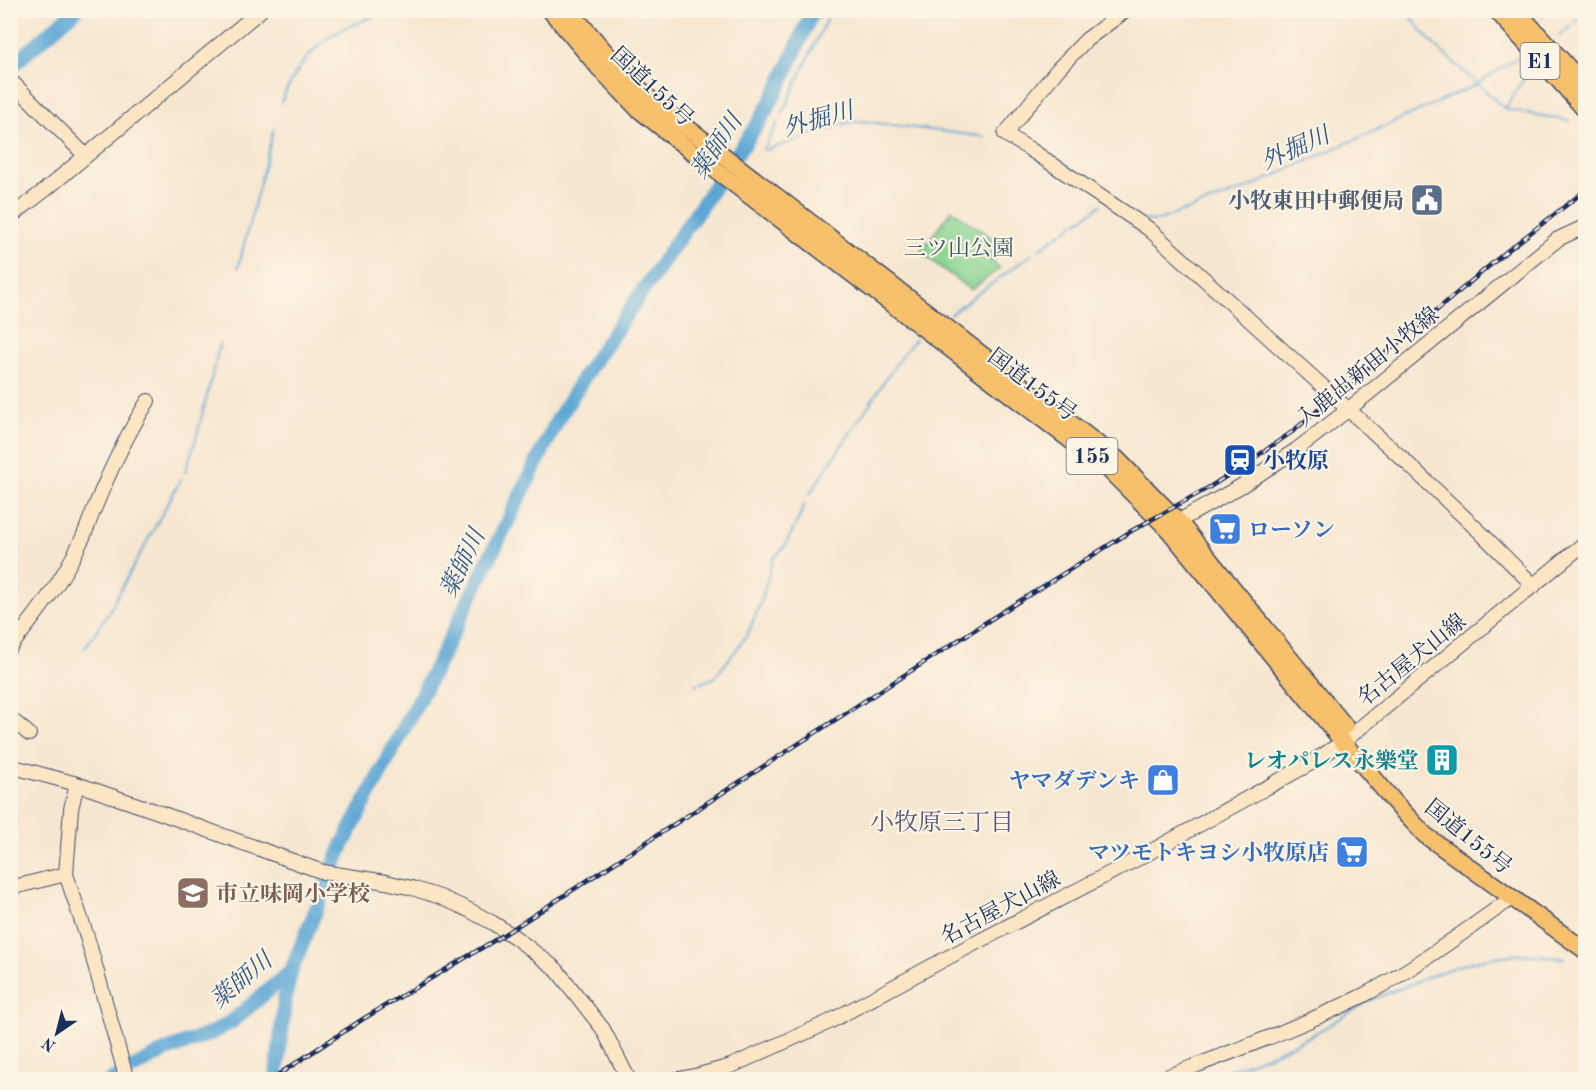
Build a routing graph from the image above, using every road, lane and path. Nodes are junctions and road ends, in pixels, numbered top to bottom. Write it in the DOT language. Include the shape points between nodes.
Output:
graph roads {
  1 [pos="261,10"];
  2 [pos="550,10"];
  3 [pos="569,10"];
  4 [pos="1126,10"];
  5 [pos="1496,10"];
  6 [pos="1516,10"];
  7 [pos="10,80"];
  8 [pos="1586,87"];
  9 [pos="1586,111"];
  10 [pos="86,156"];
  11 [pos="10,217"];
  12 [pos="1586,226"];
  13 [pos="148,401"];
  14 [pos="1349,409"];
  15 [pos="1173,525"];
  16 [pos="1586,542"];
  17 [pos="1534,586"];
  18 [pos="10,647"];
  19 [pos="10,718"];
  20 [pos="29,734"];
  21 [pos="1348,738"];
  22 [pos="10,766"];
  23 [pos="77,784"];
  24 [pos="66,874"];
  25 [pos="10,888"];
  26 [pos="1512,898"];
  27 [pos="1586,939"];
  28 [pos="1586,951"];
  29 [pos="127,1080"];
  30 [pos="629,1080"];
  31 [pos="674,1080"];
  32 [pos="1158,1080"];
  1 -- 10 [label="street"];
  2 -- 15 [label="highway, 国道155号 / 155" via="637,108 1108,469"];
  3 -- 15 [label="highway, 国道155号 / 155" via="649,98 1116,458"];
  4 -- 14 [label="street" via="1086,40 1005,134 1149,229"];
  5 -- 9 [label="highway, E1"];
  6 -- 8 [label="highway, E1"];
  7 -- 10 [label="street"];
  10 -- 11 [label="street"];
  12 -- 14 [label="street, 入鹿出新田小牧線" via="1558,239"];
  13 -- 18 [label="street" via="125,441 64,573"];
  14 -- 15 [label="street, 入鹿出新田小牧線" via="1276,464"];
  14 -- 17 [label="street"];
  15 -- 21 [label="highway, 国道155号 / 155"];
  16 -- 17 [label="street, 名古屋犬山線"];
  17 -- 21 [label="street, 名古屋犬山線"];
  19 -- 20 [label="street"];
  21 -- 26 [label="highway, 国道155号 / 155" via="1397,805 1425,835"];
  21 -- 27 [label="highway, 国道155号 / 155" via="1421,817"];
  21 -- 31 [label="street, 名古屋犬山線" via="1311,763 1149,853 829,1022 731,1066"];
  22 -- 23 [label="street"];
  23 -- 24 [label="street"];
  23 -- 30 [label="street" via="323,872 386,882 440,897 493,923 556,969 603,1029"];
  24 -- 25 [label="street"];
  24 -- 29 [label="street"];
  26 -- 28 [label="highway, 国道155号 / 155"];
  26 -- 32 [label="street" via="1410,968 1363,995"];
}
